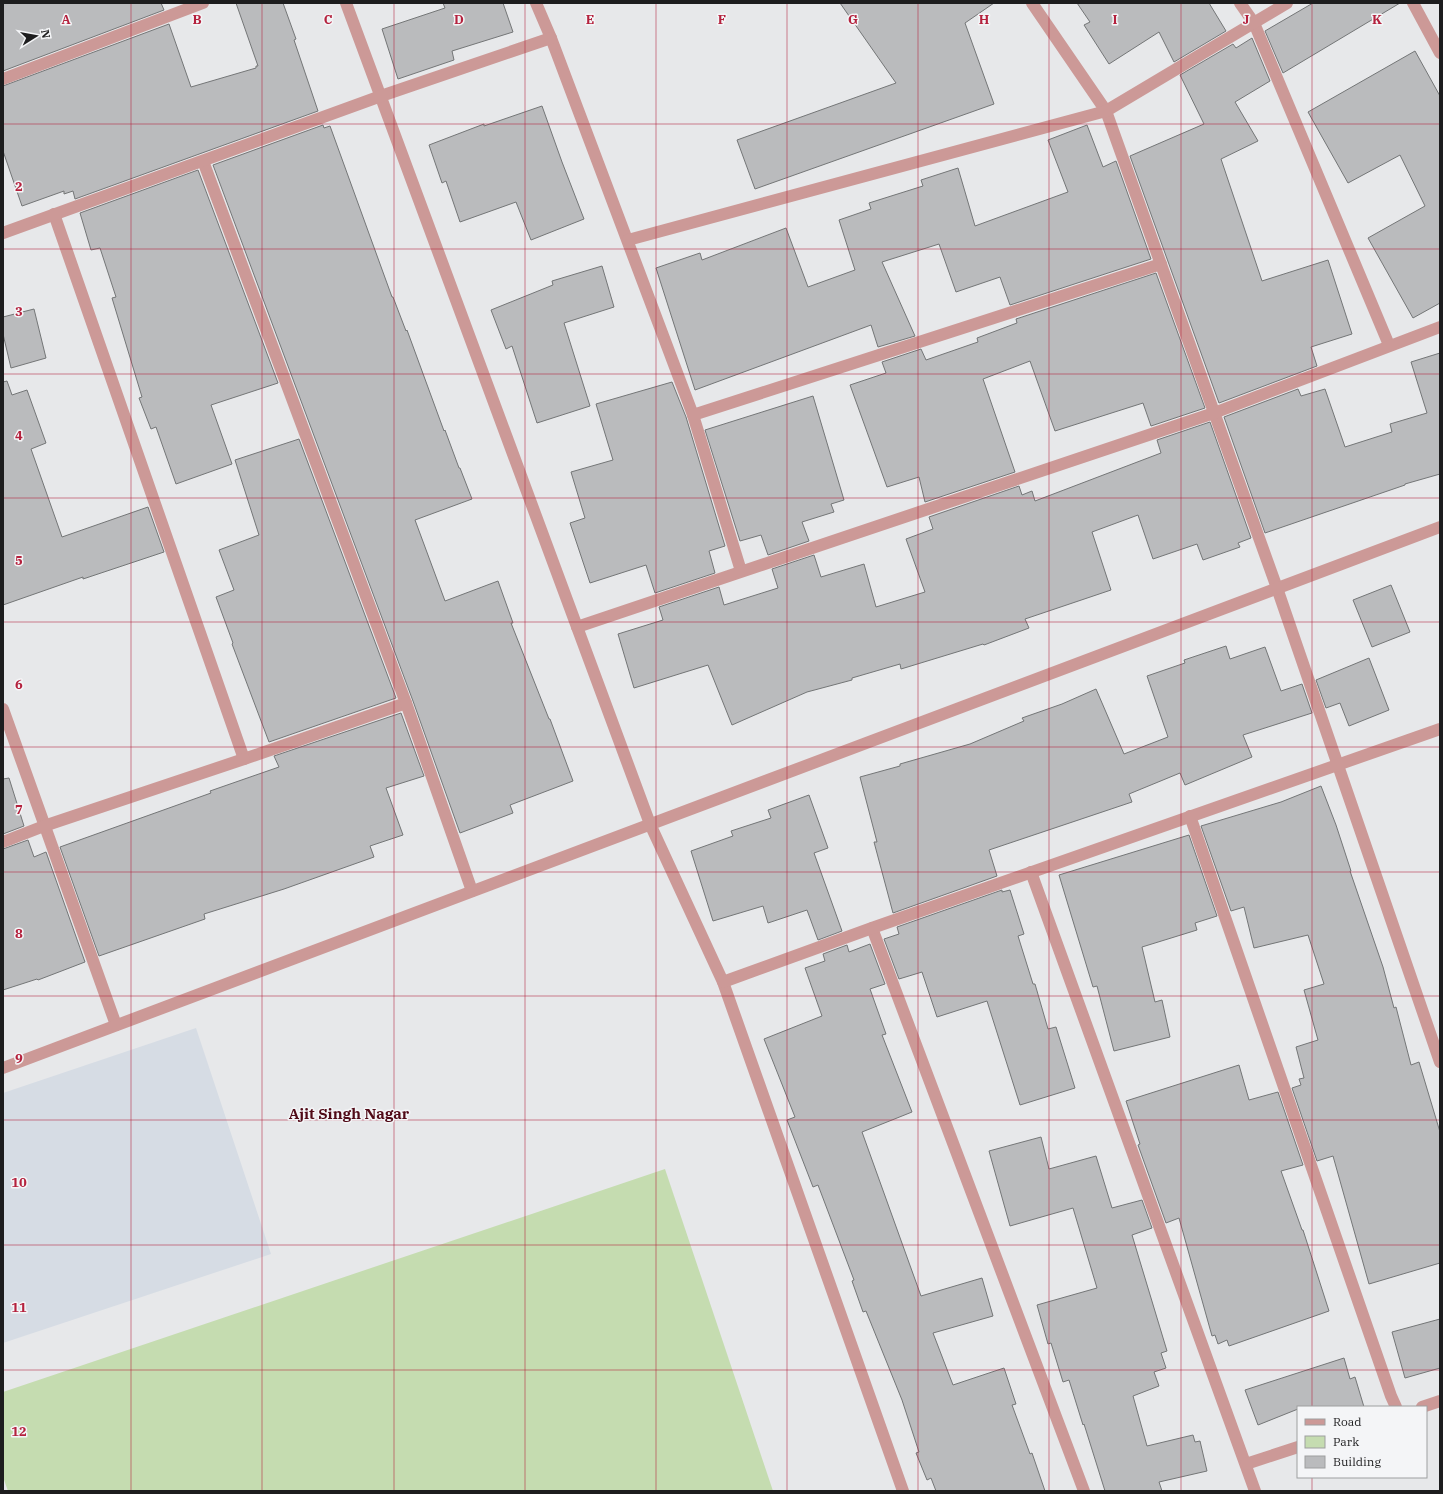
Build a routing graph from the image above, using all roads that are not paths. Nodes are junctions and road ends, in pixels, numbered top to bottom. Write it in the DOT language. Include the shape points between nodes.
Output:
graph roads {
  1 [pos="203,3"];
  2 [pos="346,3"];
  3 [pos="536,3"];
  4 [pos="1032,3"];
  5 [pos="1240,3"];
  6 [pos="1287,3"];
  7 [pos="1413,3"];
  8 [pos="1254,23"];
  9 [pos="551,38"];
  10 [pos="1440,53"];
  11 [pos="3,79"];
  12 [pos="381,96"];
  13 [pos="1106,111"];
  14 [pos="203,161"];
  15 [pos="54,214"];
  16 [pos="3,233"];
  17 [pos="628,240"];
  18 [pos="1161,264"];
  19 [pos="1440,327"];
  20 [pos="1389,346"];
  21 [pos="1214,413"];
  22 [pos="693,416"];
  23 [pos="1440,527"];
  24 [pos="741,571"];
  25 [pos="1277,588"];
  26 [pos="577,627"];
  27 [pos="406,703"];
  28 [pos="3,709"];
  29 [pos="1440,729"];
  30 [pos="244,759"];
  31 [pos="1338,765"];
  32 [pos="1190,816"];
  33 [pos="650,824"];
  34 [pos="44,826"];
  35 [pos="3,842"];
  36 [pos="1031,872"];
  37 [pos="472,891"];
  38 [pos="872,928"];
  39 [pos="723,982"];
  40 [pos="116,1025"];
  41 [pos="1440,1062"];
  42 [pos="3,1068"];
  43 [pos="1440,1401"];
  44 [pos="1396,1406"];
  45 [pos="1425,1406"];
  46 [pos="1297,1447"];
  47 [pos="1246,1464"];
  48 [pos="903,1491"];
  49 [pos="1084,1491"];
  50 [pos="1255,1491"];
  1 -- 11 [label="street"];
  2 -- 12 [label="street"];
  3 -- 9 [label="street"];
  4 -- 13 [label="street"];
  5 -- 8 [label="street"];
  6 -- 8 [label="street"];
  7 -- 10 [label="street"];
  8 -- 13 [label="street"];
  8 -- 20 [label="street"];
  9 -- 12 [label="street"];
  9 -- 17 [label="street"];
  12 -- 14 [label="street"];
  12 -- 26 [label="street"];
  13 -- 17 [label="street"];
  13 -- 18 [label="street"];
  14 -- 15 [label="street"];
  14 -- 27 [label="street"];
  15 -- 16 [label="street"];
  15 -- 30 [label="street"];
  17 -- 22 [label="street"];
  18 -- 21 [label="street"];
  18 -- 22 [label="street"];
  19 -- 20 [label="street"];
  20 -- 21 [label="street"];
  21 -- 24 [label="street"];
  21 -- 25 [label="street"];
  22 -- 24 [label="street"];
  23 -- 25 [label="street"];
  24 -- 26 [label="street"];
  25 -- 31 [label="street"];
  25 -- 33 [label="street"];
  26 -- 33 [label="street"];
  27 -- 30 [label="street"];
  27 -- 37 [label="street"];
  28 -- 34 [label="street"];
  29 -- 31 [label="street"];
  30 -- 34 [label="street"];
  31 -- 32 [label="street"];
  31 -- 41 [label="street"];
  32 -- 36 [label="street"];
  32 -- 44 [label="street"];
  33 -- 37 [label="street"];
  33 -- 39 [label="street"];
  34 -- 35 [label="street"];
  34 -- 40 [label="street"];
  36 -- 38 [label="street"];
  36 -- 47 [label="street"];
  37 -- 40 [label="street"];
  38 -- 39 [label="street"];
  38 -- 49 [label="street"];
  39 -- 48 [label="street"];
  40 -- 42 [label="street"];
  43 -- 45 [label="street"];
  46 -- 47 [label="street"];
  47 -- 50 [label="street"];
}
